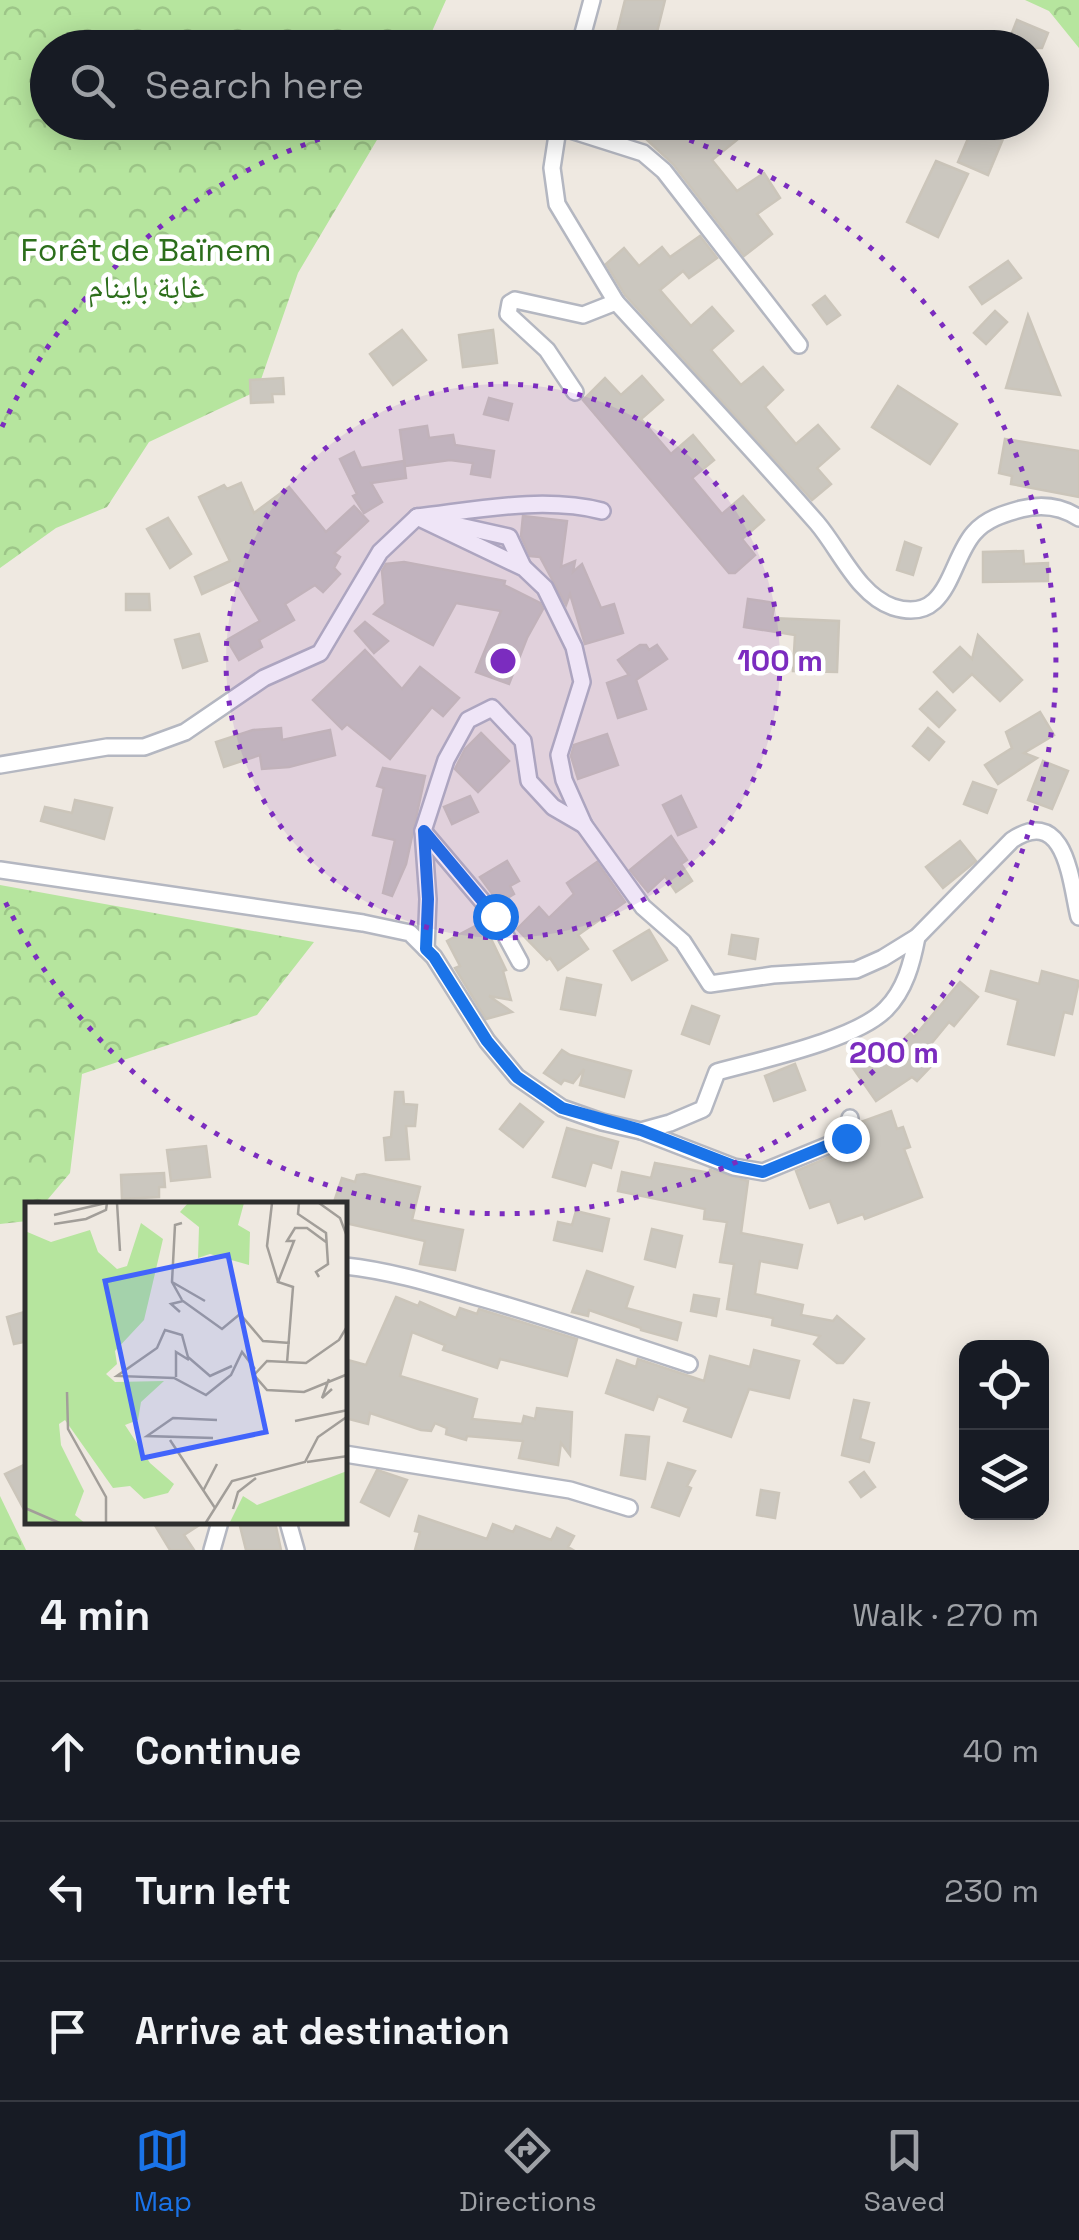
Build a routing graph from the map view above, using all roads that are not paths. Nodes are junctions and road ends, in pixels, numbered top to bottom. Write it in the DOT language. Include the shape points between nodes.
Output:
graph roads {
  1 [pos="592,0"];
  2 [pos="584,30"];
  3 [pos="556,140"];
  4 [pos="606,140"];
  5 [pos="616,302"];
  6 [pos="799,345"];
  7 [pos="575,392"];
  8 [pos="602,512"];
  9 [pos="417,517"];
  10 [pos="1079,518"];
  11 [pos="0,766"];
  12 [pos="584,825"];
  13 [pos="424,831"];
  14 [pos="0,870"];
  15 [pos="1079,916"];
  16 [pos="917,937"];
  17 [pos="426,949"];
  18 [pos="520,962"];
  19 [pos="850,1118"];
  20 [pos="641,1130"];
  21 [pos="348,1266"];
  22 [pos="689,1364"];
  23 [pos="348,1454"];
  24 [pos="629,1508"];
  25 [pos="219,1525"];
  26 [pos="289,1525"];
  27 [pos="212,1550"];
  28 [pos="296,1550"];
  1 -- 2 [label="street"];
  3 -- 5 [label="street" via="557,204"];
  4 -- 6 [label="street" via="642,152 664,171"];
  5 -- 7 [label="street" via="583,314 515,300 508,308"];
  5 -- 10 [label="street" via="821,528 863,585 894,607 919,610 938,598 967,541 986,522 1044,506"];
  8 -- 9 [label="street" via="514,506"];
  9 -- 11 [label="street" via="380,552 320,653 264,678 185,732 144,747"];
  9 -- 12 [label="street" via="509,537 522,567 556,608 582,682 559,755"];
  12 -- 13 [label="street" via="553,807 529,781 524,741 492,708 468,720 446,760"];
  12 -- 16 [label="street" via="642,907 684,942 710,984 856,970"];
  13 -- 17 [label="street"];
  13 -- 18 [label="street" via="495,916"];
  14 -- 17 [label="street" via="363,924 410,933"];
  15 -- 16 [label="street" via="1062,849 1050,836 1026,833"];
  16 -- 20 [label="street" via="902,988 886,1010 863,1026 716,1072 703,1109"];
  17 -- 20 [label="street" via="517,1077 562,1108"];
  19 -- 20 [label="street" via="846,1138 763,1172"];
  21 -- 22 [label="street" via="416,1279"];
  23 -- 24 [label="street" via="570,1490"];
  25 -- 27 [label="street"];
  26 -- 28 [label="street"];
}
